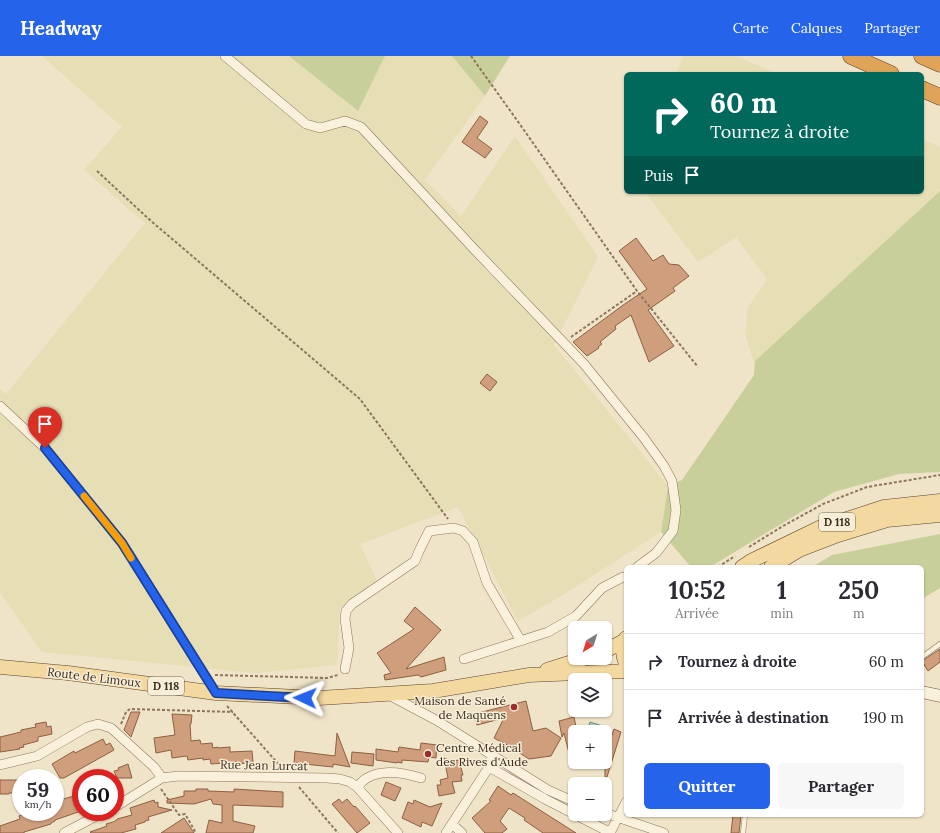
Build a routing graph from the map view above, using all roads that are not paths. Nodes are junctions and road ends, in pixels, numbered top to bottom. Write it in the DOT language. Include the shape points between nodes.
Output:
graph roads {
  1 [pos="225,56"];
  2 [pos="851,56"];
  3 [pos="922,56"];
  4 [pos="940,64"];
  5 [pos="887,72"];
  6 [pos="924,90"];
  7 [pos="940,97"];
  8 [pos="0,406"];
  9 [pos="940,501"];
  10 [pos="940,515"];
  11 [pos="740,561"];
  12 [pos="640,565"];
  13 [pos="774,565"];
  14 [pos="624,579"];
  15 [pos="624,640"];
  16 [pos="520,641"];
  17 [pos="940,644"];
  18 [pos="612,647"];
  19 [pos="624,648"];
  20 [pos="924,656"];
  21 [pos="464,659"];
  22 [pos="624,659"];
  23 [pos="568,663"];
  24 [pos="0,667"];
  25 [pos="345,669"];
  26 [pos="624,671"];
  27 [pos="529,675"];
  28 [pos="924,692"];
  29 [pos="216,693"];
  30 [pos="388,694"];
  31 [pos="940,696"];
  32 [pos="492,754"];
  33 [pos="0,765"];
  34 [pos="489,766"];
  35 [pos="421,778"];
  36 [pos="159,780"];
  37 [pos="357,787"];
  38 [pos="568,799"];
  39 [pos="124,801"];
  40 [pos="624,807"];
  41 [pos="612,816"];
  42 [pos="745,817"];
  43 [pos="619,818"];
  44 [pos="87,821"];
  45 [pos="452,824"];
  46 [pos="64,833"];
  47 [pos="398,833"];
  48 [pos="446,833"];
  49 [pos="462,833"];
  50 [pos="611,833"];
  51 [pos="664,833"];
  52 [pos="743,833"];
  1 -- 12 [label="street" via="306,124 320,128 345,121 361,127 584,364 644,438 672,481 676,510 673,530 656,553"];
  2 -- 5 [label="highway"];
  3 -- 4 [label="highway"];
  6 -- 7 [label="highway"];
  8 -- 29 [label="street" via="45,448 122,543"];
  9 -- 11 [label="main road, D 118" via="884,507 819,528 751,561"];
  10 -- 13 [label="main road, D 118" via="887,520 799,550"];
  14 -- 16 [label="street" via="602,588 576,616 548,632"];
  15 -- 18 [label="main road"];
  16 -- 21 [label="street"];
  16 -- 25 [label="street" via="487,583 473,542 463,531 454,528 429,531 415,561 352,604 346,611 349,648"];
  17 -- 20 [label="lane"];
  19 -- 22 [label="main road"];
  23 -- 27 [label="main road, D 118"];
  24 -- 29 [label="main road, Route de Limoux / D 118" via="68,673"];
  26 -- 27 [label="main road, D 118"];
  27 -- 30 [label="main road, D 118" via="433,691"];
  28 -- 31 [label="main road"];
  29 -- 30 [label="main road, Route de Limoux / D 118" via="332,698"];
  30 -- 32 [label="street"];
  32 -- 34 [label="street"];
  32 -- 38 [label="street" via="548,790"];
  33 -- 36 [label="street" via="37,756 87,727 98,724 117,733 154,767"];
  34 -- 45 [label="street"];
  34 -- 50 [label="street"];
  35 -- 37 [label="street" via="408,774 379,774 366,778"];
  36 -- 37 [label="street, Rue Jean Lurcat" via="178,776 289,777 340,779"];
  36 -- 39 [label="street, Rue Jean Lurcat"];
  37 -- 47 [label="street, Rue Jean Lurcat"];
  40 -- 43 [label="street"];
  41 -- 43 [label="street"];
  42 -- 52 [label="lane"];
  43 -- 50 [label="street"];
  43 -- 51 [label="street"];
  44 -- 46 [label="street"];
  45 -- 48 [label="street"];
  45 -- 49 [label="street"];
}
